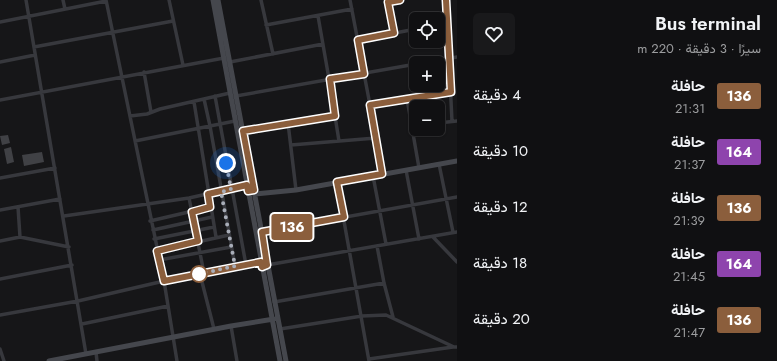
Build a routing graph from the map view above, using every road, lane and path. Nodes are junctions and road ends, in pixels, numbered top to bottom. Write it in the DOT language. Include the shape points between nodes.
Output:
graph roads {
  1 [pos="26,0"];
  2 [pos="63,0"];
  3 [pos="106,0"];
  4 [pos="169,0"];
  5 [pos="214,0"];
  6 [pos="218,0"];
  7 [pos="262,0"];
  8 [pos="350,0"];
  9 [pos="400,0"];
  10 [pos="446,0"];
  11 [pos="387,1"];
  12 [pos="65,9"];
  13 [pos="352,9"];
  14 [pos="318,16"];
  15 [pos="28,17"];
  16 [pos="173,21"];
  17 [pos="0,22"];
  18 [pos="447,23"];
  19 [pos="266,25"];
  20 [pos="409,30"];
  21 [pos="112,33"];
  22 [pos="394,33"];
  23 [pos="358,40"];
  24 [pos="323,44"];
  25 [pos="34,47"];
  26 [pos="273,54"];
  27 [pos="35,55"];
  28 [pos="457,57"];
  29 [pos="449,58"];
  30 [pos="228,59"];
  31 [pos="445,59"];
  32 [pos="0,62"];
  33 [pos="183,65"];
  34 [pos="409,65"];
  35 [pos="144,72"];
  36 [pos="364,74"];
  37 [pos="121,77"];
  38 [pos="330,79"];
  39 [pos="42,91"];
  40 [pos="451,92"];
  41 [pos="230,93"];
  42 [pos="215,96"];
  43 [pos="236,96"];
  44 [pos="204,99"];
  45 [pos="0,100"];
  46 [pos="406,100"];
  47 [pos="194,102"];
  48 [pos="370,105"];
  49 [pos="150,112"];
  50 [pos="130,116"];
  51 [pos="335,116"];
  52 [pos="409,117"];
  53 [pos="236,121"];
  54 [pos="455,121"];
  55 [pos="288,123"];
  56 [pos="445,123"];
  57 [pos="220,124"];
  58 [pos="210,126"];
  59 [pos="199,128"];
  60 [pos="243,131"];
  61 [pos="413,136"];
  62 [pos="376,138"];
  63 [pos="135,141"];
  64 [pos="339,141"];
  65 [pos="290,145"];
  66 [pos="457,161"];
  67 [pos="439,164"];
  68 [pos="55,168"];
  69 [pos="419,168"];
  70 [pos="406,170"];
  71 [pos="382,174"];
  72 [pos="373,176"];
  73 [pos="0,178"];
  74 [pos="337,182"];
  75 [pos="248,188"];
  76 [pos="231,189"];
  77 [pos="296,190"];
  78 [pos="221,192"];
  79 [pos="255,192"];
  80 [pos="208,194"];
  81 [pos="457,197"];
  82 [pos="189,198"];
  83 [pos="60,199"];
  84 [pos="446,199"];
  85 [pos="147,205"];
  86 [pos="413,206"];
  87 [pos="18,207"];
  88 [pos="210,207"];
  89 [pos="0,210"];
  90 [pos="380,211"];
  91 [pos="192,212"];
  92 [pos="64,216"];
  93 [pos="212,217"];
  94 [pos="344,217"];
  95 [pos="150,221"];
  96 [pos="194,221"];
  97 [pos="214,227"];
  98 [pos="153,230"];
  99 [pos="195,231"];
  100 [pos="262,232"];
  101 [pos="455,232"];
  102 [pos="229,235"];
  103 [pos="20,237"];
  104 [pos="216,237"];
  105 [pos="433,237"];
  106 [pos="154,239"];
  107 [pos="419,239"];
  108 [pos="0,241"];
  109 [pos="198,241"];
  110 [pos="386,244"];
  111 [pos="377,246"];
  112 [pos="69,247"];
  113 [pos="231,247"];
  114 [pos="157,251"];
  115 [pos="350,251"];
  116 [pos="200,253"];
  117 [pos="159,260"];
  118 [pos="457,262"];
  119 [pos="72,264"];
  120 [pos="246,264"];
  121 [pos="263,265"];
  122 [pos="235,266"];
  123 [pos="202,273"];
  124 [pos="0,279"];
  125 [pos="164,281"];
  126 [pos="384,283"];
  127 [pos="356,288"];
  128 [pos="78,301"];
  129 [pos="274,302"];
  130 [pos="168,306"];
  131 [pos="0,315"];
  132 [pos="362,316"];
  133 [pos="393,318"];
  134 [pos="275,319"];
  135 [pos="82,324"];
  136 [pos="231,326"];
  137 [pos="214,329"];
  138 [pos="280,329"];
  139 [pos="172,337"];
  140 [pos="455,347"];
  141 [pos="0,349"];
  142 [pos="96,352"];
  143 [pos="86,354"];
  144 [pos="369,360"];
  145 [pos="4,361"];
  146 [pos="51,361"];
  147 [pos="97,361"];
  148 [pos="177,361"];
  149 [pos="237,361"];
  150 [pos="280,361"];
  151 [pos="286,361"];
  1 -- 15 [label="street"];
  2 -- 12 [label="street"];
  3 -- 12 [label="street"];
  3 -- 21 [label="street"];
  4 -- 16 [label="street"];
  5 -- 30 [label="street"];
  6 -- 30 [label="street"];
  7 -- 19 [label="street"];
  8 -- 13 [label="street"];
  9 -- 11 [label="street"];
  10 -- 18 [label="street"];
  11 -- 22 [label="street"];
  12 -- 15 [label="street"];
  13 -- 14 [label="street"];
  13 -- 23 [label="street"];
  14 -- 19 [label="street"];
  14 -- 24 [label="street"];
  15 -- 17 [label="street"];
  15 -- 25 [label="street"];
  16 -- 21 [label="street"];
  16 -- 33 [label="street"];
  18 -- 29 [label="street"];
  19 -- 26 [label="street"];
  20 -- 22 [label="street"];
  21 -- 25 [label="street"];
  21 -- 37 [label="street"];
  22 -- 23 [label="street"];
  23 -- 36 [label="street"];
  24 -- 26 [label="street"];
  24 -- 38 [label="street"];
  25 -- 27 [label="street"];
  26 -- 30 [label="street"];
  27 -- 32 [label="street"];
  27 -- 39 [label="street"];
  28 -- 29 [label="street"];
  29 -- 31 [label="street"];
  29 -- 40 [label="street"];
  30 -- 33 [label="street"];
  30 -- 41 [label="street"];
  30 -- 43 [label="street"];
  33 -- 35 [label="street"];
  34 -- 36 [label="street"];
  35 -- 37 [label="street"];
  35 -- 49 [label="street"];
  36 -- 38 [label="street"];
  36 -- 48 [label="street"];
  37 -- 39 [label="street"];
  37 -- 50 [label="street"];
  38 -- 43 [label="street"];
  38 -- 51 [label="street"];
  39 -- 45 [label="street"];
  39 -- 68 [label="street"];
  40 -- 46 [label="street"];
  40 -- 54 [label="street"];
  41 -- 42 [label="street"];
  41 -- 53 [label="street"];
  42 -- 44 [label="street"];
  42 -- 57 [label="street"];
  43 -- 60 [label="street"];
  44 -- 47 [label="street"];
  44 -- 58 [label="street"];
  46 -- 48 [label="street"];
  46 -- 52 [label="street"];
  47 -- 49 [label="street"];
  47 -- 59 [label="street"];
  48 -- 62 [label="street"];
  49 -- 50 [label="street" via="142,116"];
  50 -- 63 [label="street"];
  51 -- 55 [label="street"];
  51 -- 64 [label="street"];
  53 -- 57 [label="street"];
  53 -- 75 [label="street"];
  54 -- 56 [label="street"];
  55 -- 60 [label="street"];
  55 -- 65 [label="street"];
  57 -- 58 [label="street"];
  57 -- 76 [label="street"];
  58 -- 59 [label="street"];
  58 -- 78 [label="street"];
  59 -- 63 [label="street"];
  59 -- 80 [label="street"];
  60 -- 79 [label="street"];
  61 -- 69 [label="street"];
  62 -- 64 [label="street"];
  62 -- 71 [label="street"];
  63 -- 85 [label="street"];
  64 -- 65 [label="street"];
  65 -- 77 [label="street"];
  66 -- 67 [label="street"];
  67 -- 69 [label="street"];
  67 -- 84 [label="street"];
  68 -- 73 [label="street"];
  68 -- 83 [label="street"];
  69 -- 70 [label="street"];
  70 -- 71 [label="street"];
  70 -- 86 [label="street"];
  71 -- 72 [label="street"];
  72 -- 74 [label="street"];
  72 -- 90 [label="street"];
  74 -- 77 [label="street"];
  74 -- 94 [label="street"];
  75 -- 76 [label="street"];
  75 -- 79 [label="street"];
  75 -- 121 [label="street"];
  76 -- 78 [label="street"];
  76 -- 120 [label="street"];
  77 -- 79 [label="street"];
  78 -- 80 [label="street"];
  78 -- 102 [label="street"];
  79 -- 100 [label="street"];
  80 -- 82 [label="street"];
  80 -- 88 [label="street"];
  81 -- 84 [label="street"];
  82 -- 85 [label="street"];
  82 -- 91 [label="street"];
  83 -- 87 [label="street"];
  83 -- 92 [label="street"];
  84 -- 86 [label="street"];
  84 -- 101 [label="street"];
  85 -- 92 [label="street"];
  85 -- 95 [label="street"];
  86 -- 90 [label="street"];
  86 -- 107 [label="street"];
  87 -- 89 [label="street"];
  87 -- 103 [label="street"];
  88 -- 91 [label="street"];
  88 -- 93 [label="street"];
  90 -- 94 [label="street"];
  90 -- 110 [label="street"];
  91 -- 95 [label="street"];
  91 -- 96 [label="street"];
  92 -- 112 [label="street"];
  93 -- 96 [label="street"];
  93 -- 97 [label="street"];
  94 -- 100 [label="street"];
  94 -- 115 [label="street"];
  95 -- 98 [label="street"];
  96 -- 98 [label="street"];
  96 -- 99 [label="street"];
  97 -- 99 [label="street"];
  97 -- 104 [label="street"];
  98 -- 106 [label="street"];
  99 -- 106 [label="street"];
  99 -- 109 [label="street"];
  100 -- 121 [label="street"];
  101 -- 105 [label="street"];
  102 -- 104 [label="street"];
  102 -- 113 [label="street"];
  103 -- 108 [label="street"];
  103 -- 112 [label="street"];
  104 -- 109 [label="street"];
  105 -- 107 [label="street"];
  105 -- 118 [label="street"];
  106 -- 114 [label="street"];
  107 -- 110 [label="street"];
  109 -- 114 [label="street"];
  109 -- 116 [label="street"];
  110 -- 111 [label="street"];
  111 -- 115 [label="street"];
  111 -- 126 [label="street"];
  112 -- 119 [label="street"];
  113 -- 116 [label="street"];
  113 -- 122 [label="street"];
  114 -- 117 [label="street"];
  115 -- 121 [label="street"];
  115 -- 127 [label="street"];
  116 -- 117 [label="street"];
  116 -- 123 [label="street"];
  117 -- 125 [label="street"];
  119 -- 124 [label="street"];
  119 -- 128 [label="street"];
  120 -- 121 [label="street"];
  120 -- 122 [label="street"];
  121 -- 129 [label="street"];
  121 -- 134 [label="street"];
  122 -- 123 [label="street"];
  123 -- 125 [label="street"];
  123 -- 137 [label="street"];
  125 -- 128 [label="street"];
  125 -- 130 [label="street"];
  126 -- 127 [label="street"];
  126 -- 133 [label="street"];
  127 -- 129 [label="street"];
  127 -- 132 [label="street"];
  128 -- 131 [label="street"];
  128 -- 135 [label="street"];
  129 -- 134 [label="street"];
  130 -- 135 [label="street"];
  130 -- 139 [label="street"];
  132 -- 133 [label="street" via="377,314"];
  132 -- 138 [label="street"];
  132 -- 144 [label="street"];
  133 -- 140 [label="street"];
  134 -- 136 [label="street"];
  134 -- 138 [label="street"];
  134 -- 150 [label="street"];
  135 -- 143 [label="street"];
  136 -- 137 [label="street"];
  136 -- 149 [label="street"];
  137 -- 139 [label="street"];
  138 -- 151 [label="street"];
  139 -- 142 [label="street"];
  139 -- 148 [label="street"];
  140 -- 144 [label="street"];
  141 -- 145 [label="street"];
  142 -- 143 [label="street"];
  142 -- 147 [label="street"];
  143 -- 146 [label="street"];
}
